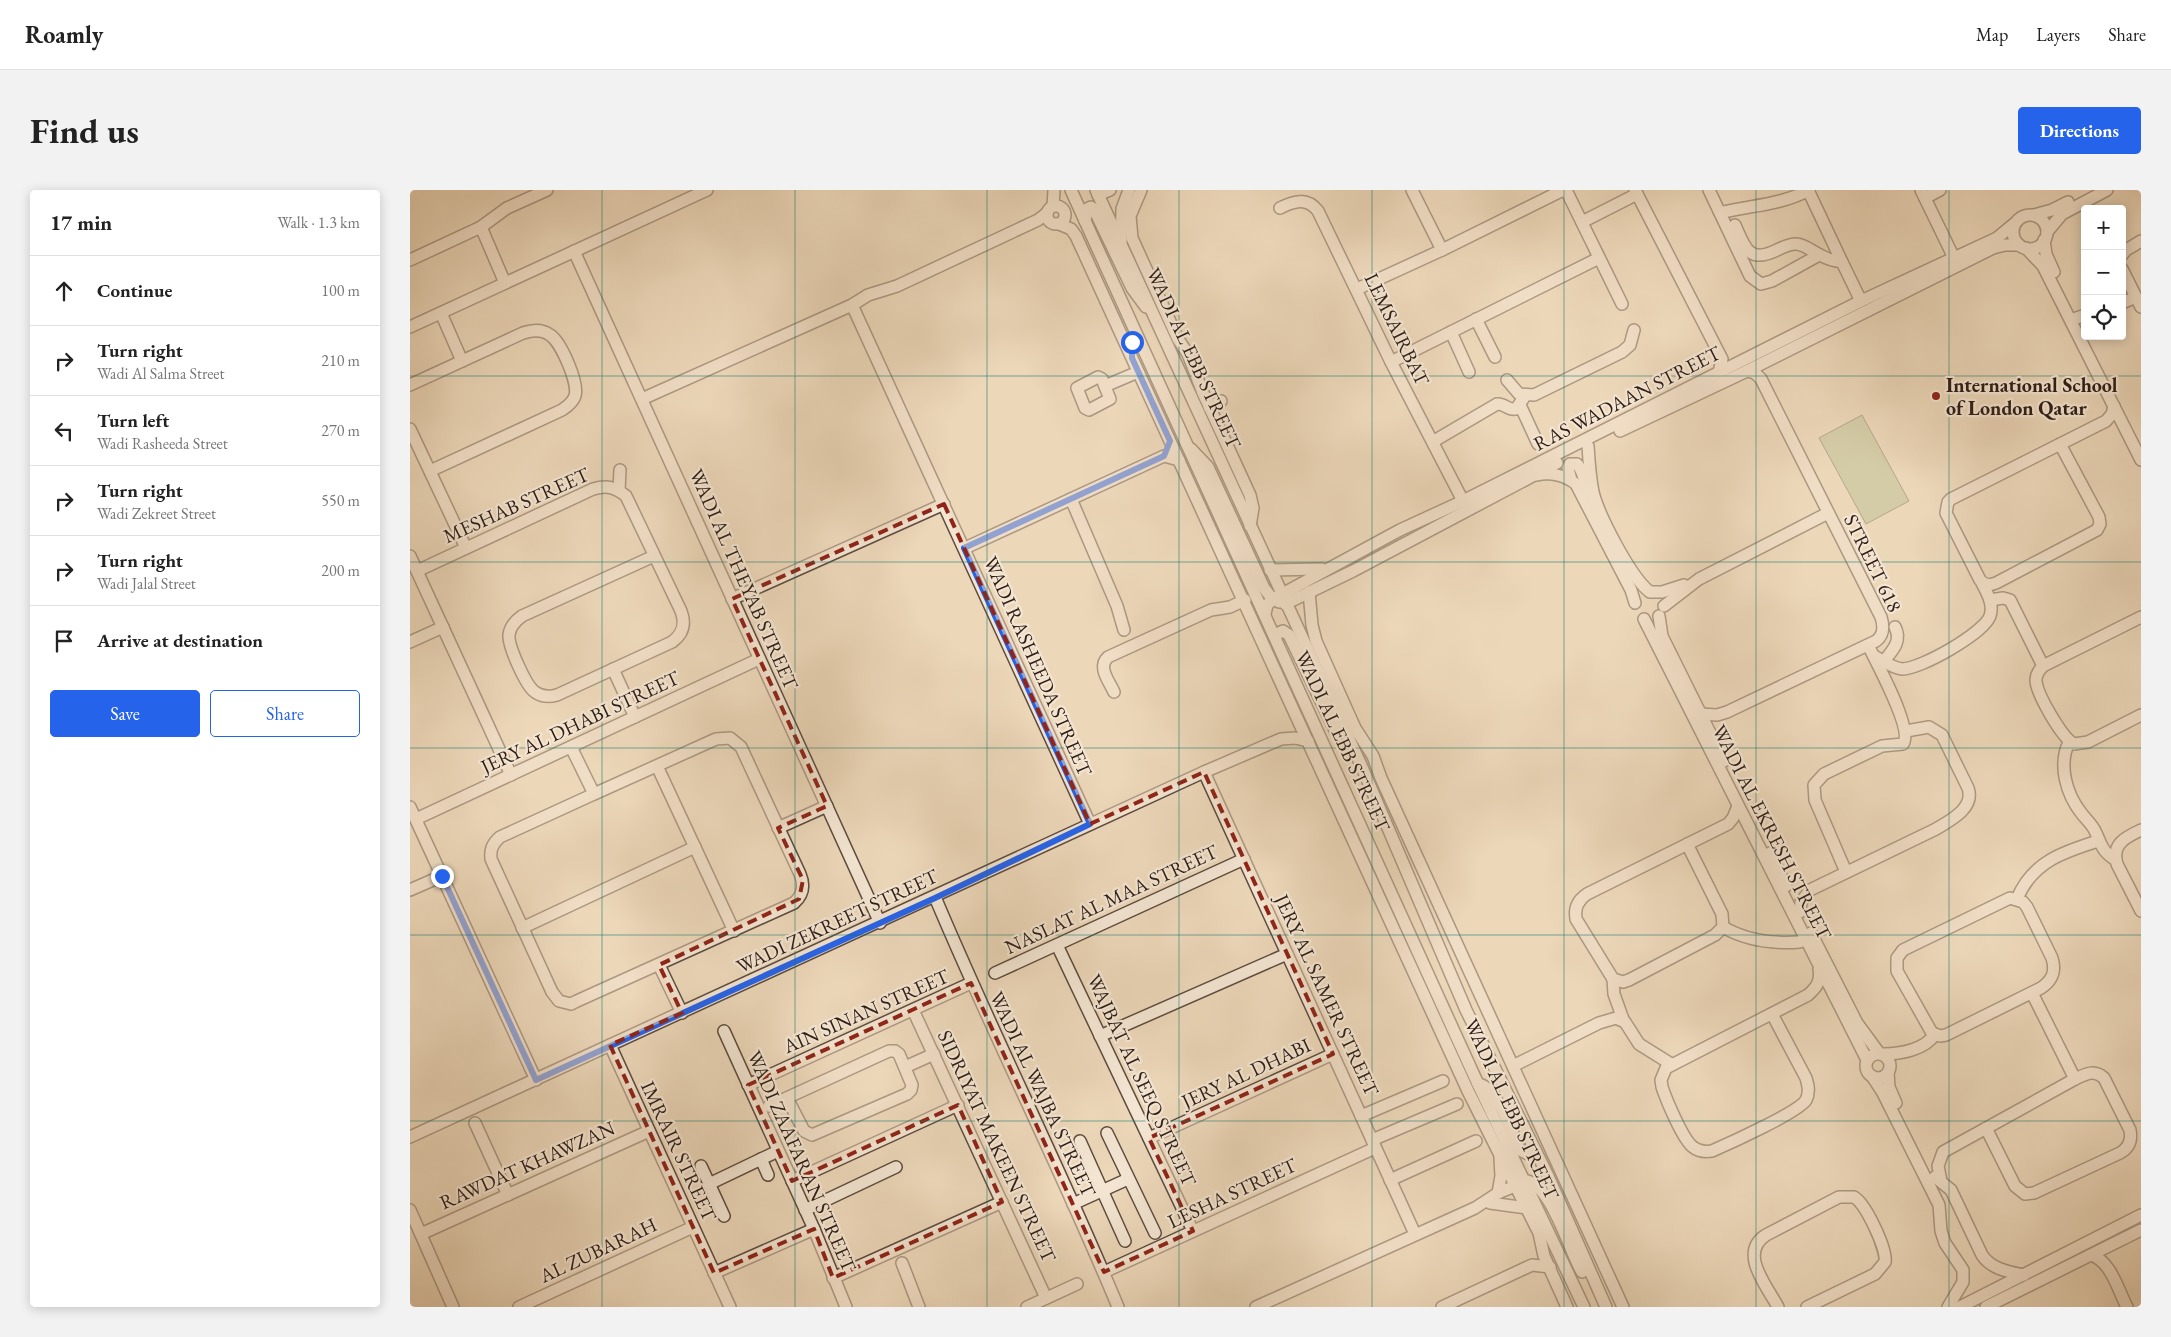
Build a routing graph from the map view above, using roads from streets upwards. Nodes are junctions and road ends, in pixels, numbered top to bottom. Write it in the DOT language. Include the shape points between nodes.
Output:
graph roads {
  1 [pos="546,190"];
  2 [pos="707,190"];
  3 [pos="1054,190"];
  4 [pos="1086,190"];
  5 [pos="1110,190"];
  6 [pos="1129,190"];
  7 [pos="1141,190"];
  8 [pos="1412,190"];
  9 [pos="1564,190"];
  10 [pos="1709,190"];
  11 [pos="1808,190"];
  12 [pos="1940,190"];
  13 [pos="2092,190"];
  14 [pos="2107,190"];
  15 [pos="1636,192"];
  16 [pos="1074,193"];
  17 [pos="1097,193"];
  18 [pos="686,194"];
  19 [pos="1923,194"];
  20 [pos="1280,208"];
  21 [pos="1719,211"];
  22 [pos="2034,215"];
  23 [pos="1052,216"];
  24 [pos="1085,221"];
  25 [pos="1582,222"];
  26 [pos="2014,224"];
  27 [pos="1735,225"];
  28 [pos="481,228"];
  29 [pos="2046,236"];
  30 [pos="2141,242"];
  31 [pos="1122,246"];
  32 [pos="2022,246"];
  33 [pos="1442,250"];
  34 [pos="2126,250"];
  35 [pos="574,251"];
  36 [pos="1819,255"];
  37 [pos="1599,258"];
  38 [pos="1954,258"];
  39 [pos="410,260"];
  40 [pos="1087,261"];
  41 [pos="1842,262"];
  42 [pos="1110,276"];
  43 [pos="2126,277"];
  44 [pos="505,283"];
  45 [pos="1357,289"];
  46 [pos="1861,301"];
  47 [pos="2138,302"];
  48 [pos="1622,304"];
  49 [pos="852,305"];
  50 [pos="441,313"];
  51 [pos="1153,313"];
  52 [pos="1476,319"];
  53 [pos="1132,325"];
  54 [pos="2081,325"];
  55 [pos="410,327"];
  56 [pos="1634,330"];
  57 [pos="1451,332"];
  58 [pos="2087,340"];
  59 [pos="2088,340"];
  60 [pos="1495,357"];
  61 [pos="1132,358"];
  62 [pos="1722,359"];
  63 [pos="462,361"];
  64 [pos="1391,362"];
  65 [pos="1763,363"];
  66 [pos="1735,365"];
  67 [pos="1178,367"];
  68 [pos="1747,370"];
  69 [pos="1138,372"];
  70 [pos="1469,372"];
  71 [pos="1719,373"];
  72 [pos="1761,379"];
  73 [pos="1198,380"];
  74 [pos="1507,380"];
  75 [pos="410,385"];
  76 [pos="1105,386"];
  77 [pos="642,399"];
  78 [pos="1522,400"];
  79 [pos="1221,402"];
  80 [pos="2114,406"];
  81 [pos="1210,407"];
  82 [pos="2106,421"];
  83 [pos="2122,422"];
  84 [pos="410,429"];
  85 [pos="1170,441"];
  86 [pos="1434,441"];
  87 [pos="1538,444"];
  88 [pos="2060,444"];
  89 [pos="1588,446"];
  90 [pos="1188,447"];
  91 [pos="2140,454"];
  92 [pos="1164,456"];
  93 [pos="1179,460"];
  94 [pos="620,470"];
  95 [pos="430,471"];
  96 [pos="1530,477"];
  97 [pos="1571,480"];
  98 [pos="619,490"];
  99 [pos="1071,499"];
  100 [pos="1463,501"];
  101 [pos="944,504"];
  102 [pos="1598,505"];
  103 [pos="1828,513"];
  104 [pos="1250,526"];
  105 [pos="1215,536"];
  106 [pos="1233,547"];
  107 [pos="466,548"];
  108 [pos="964,548"];
  109 [pos="410,556"];
  110 [pos="654,556"];
  111 [pos="1328,568"];
  112 [pos="1270,570"];
  113 [pos="417,571"];
  114 [pos="1699,579"];
  115 [pos="1982,583"];
  116 [pos="1309,592"];
  117 [pos="1652,592"];
  118 [pos="732,598"];
  119 [pos="1280,599"];
  120 [pos="1244,600"];
  121 [pos="1990,600"];
  122 [pos="1635,603"];
  123 [pos="1661,611"];
  124 [pos="1265,614"];
  125 [pos="2141,617"];
  126 [pos="1644,619"];
  127 [pos="443,627"];
  128 [pos="1895,627"];
  129 [pos="1124,630"];
  130 [pos="1299,633"];
  131 [pos="1274,634"];
  132 [pos="410,642"];
  133 [pos="1868,645"];
  134 [pos="1319,648"];
  135 [pos="759,659"];
  136 [pos="1879,659"];
  137 [pos="2043,666"];
  138 [pos="613,669"];
  139 [pos="1293,675"];
  140 [pos="1114,692"];
  141 [pos="1295,711"];
  142 [pos="1727,712"];
  143 [pos="1701,714"];
  144 [pos="2141,715"];
  145 [pos="635,717"];
  146 [pos="1906,731"];
  147 [pos="1711,735"];
  148 [pos="1361,737"];
  149 [pos="1281,739"];
  150 [pos="1308,741"];
  151 [pos="2069,742"];
  152 [pos="572,747"];
  153 [pos="1352,747"];
  154 [pos="1313,753"];
  155 [pos="1361,765"];
  156 [pos="657,766"];
  157 [pos="1204,772"];
  158 [pos="1337,772"];
  159 [pos="511,775"];
  160 [pos="594,794"];
  161 [pos="827,806"];
  162 [pos="1738,806"];
  163 [pos="410,807"];
  164 [pos="416,819"];
  165 [pos="1090,824"];
  166 [pos="1728,824"];
  167 [pos="1747,824"];
  168 [pos="778,828"];
  169 [pos="2141,830"];
  170 [pos="2098,841"];
  171 [pos="1687,844"];
  172 [pos="695,847"];
  173 [pos="1244,859"];
  174 [pos="2116,860"];
  175 [pos="1846,872"];
  176 [pos="442,876"];
  177 [pos="1787,887"];
  178 [pos="410,890"];
  179 [pos="1810,890"];
  180 [pos="935,898"];
  181 [pos="2017,899"];
  182 [pos="2141,911"];
  183 [pos="1800,912"];
  184 [pos="880,923"];
  185 [pos="1723,927"];
  186 [pos="522,928"];
  187 [pos="734,931"];
  188 [pos="1800,942"];
  189 [pos="1057,945"];
  190 [pos="1287,954"];
  191 [pos="660,965"];
  192 [pos="1820,969"];
  193 [pos="995,974"];
  194 [pos="1471,974"];
  195 [pos="1613,980"];
  196 [pos="971,983"];
  197 [pos="2032,993"];
  198 [pos="1833,996"];
  199 [pos="1802,998"];
  200 [pos="914,1010"];
  201 [pos="1466,1010"];
  202 [pos="682,1013"];
  203 [pos="1772,1014"];
  204 [pos="1623,1019"];
  205 [pos="724,1031"];
  206 [pos="1935,1034"];
  207 [pos="1100,1036"];
  208 [pos="610,1045"];
  209 [pos="1906,1052"];
  210 [pos="934,1054"];
  211 [pos="1333,1054"];
  212 [pos="1881,1054"];
  213 [pos="1867,1060"];
  214 [pos="1671,1064"];
  215 [pos="1513,1066"];
  216 [pos="905,1067"];
  217 [pos="1889,1070"];
  218 [pos="1872,1076"];
  219 [pos="2075,1079"];
  220 [pos="536,1080"];
  221 [pos="1442,1081"];
  222 [pos="748,1085"];
  223 [pos="1473,1087"];
  224 [pos="787,1098"];
  225 [pos="1457,1104"];
  226 [pos="958,1105"];
  227 [pos="769,1106"];
  228 [pos="1361,1116"];
  229 [pos="475,1122"];
  230 [pos="1986,1128"];
  231 [pos="649,1131"];
  232 [pos="1108,1133"];
  233 [pos="410,1137"];
  234 [pos="1148,1138"];
  235 [pos="1080,1141"];
  236 [pos="1476,1141"];
  237 [pos="1374,1144"];
  238 [pos="778,1151"];
  239 [pos="1499,1152"];
  240 [pos="1538,1156"];
  241 [pos="761,1159"];
  242 [pos="701,1166"];
  243 [pos="896,1167"];
  244 [pos="768,1175"];
  245 [pos="1128,1179"];
  246 [pos="1390,1180"];
  247 [pos="792,1181"];
  248 [pos="1941,1181"];
  249 [pos="709,1184"];
  250 [pos="1523,1185"];
  251 [pos="1102,1190"];
  252 [pos="1498,1194"];
  253 [pos="508,1195"];
  254 [pos="1002,1202"];
  255 [pos="1490,1203"];
  256 [pos="1073,1204"];
  257 [pos="1475,1208"];
  258 [pos="1527,1208"];
  259 [pos="410,1210"];
  260 [pos="805,1210"];
  261 [pos="2141,1214"];
  262 [pos="724,1216"];
  263 [pos="693,1227"];
  264 [pos="814,1229"];
  265 [pos="2141,1230"];
  266 [pos="1193,1232"];
  267 [pos="1154,1233"];
  268 [pos="421,1234"];
  269 [pos="1414,1234"];
  270 [pos="1125,1241"];
  271 [pos="2107,1247"];
  272 [pos="1543,1252"];
  273 [pos="2091,1255"];
  274 [pos="902,1263"];
  275 [pos="2106,1264"];
  276 [pos="1532,1266"];
  277 [pos="1104,1272"];
  278 [pos="1552,1272"];
  279 [pos="714,1273"];
  280 [pos="2024,1275"];
  281 [pos="833,1278"];
  282 [pos="1077,1284"];
  283 [pos="1575,1288"];
  284 [pos="1597,1288"];
  285 [pos="1046,1298"];
  286 [pos="1465,1302"];
  287 [pos="1276,1303"];
  288 [pos="453,1307"];
  289 [pos="519,1307"];
  290 [pos="730,1307"];
  291 [pos="846,1307"];
  292 [pos="919,1307"];
  293 [pos="1027,1307"];
  294 [pos="1118,1307"];
  295 [pos="1256,1307"];
  296 [pos="1442,1307"];
  297 [pos="1567,1307"];
  298 [pos="1584,1307"];
  299 [pos="1606,1307"];
  300 [pos="1623,1307"];
  301 [pos="1778,1307"];
  302 [pos="1807,1307"];
  303 [pos="1948,1307"];
  304 [pos="1960,1307"];
  305 [pos="1986,1307"];
  306 [pos="2127,1307"];
  1 -- 28 [label="street" via="506,208"];
  2 -- 18 [label="street"];
  3 -- 23 [label="street"];
  4 -- 17 [label="street"];
  5 -- 17 [label="street"];
  6 -- 31 [label="street" via="1121,217"];
  7 -- 73 [label="street" via="1130,216 1132,238"];
  8 -- 33 [label="street"];
  9 -- 25 [label="street"];
  9 -- 33 [label="street"];
  10 -- 21 [label="street"];
  11 -- 21 [label="street" via="1764,206"];
  11 -- 41 [label="street"];
  12 -- 19 [label="street"];
  13 -- 22 [label="street"];
  14 -- 29 [label="street" via="2062,214"];
  15 -- 25 [label="street"];
  15 -- 62 [label="street"];
  16 -- 24 [label="street, WADI AL EBB STREET"];
  17 -- 31 [label="street, WADI AL EBB STREET"];
  18 -- 35 [label="street"];
  19 -- 38 [label="street"];
  20 -- 45 [label="street, LEMSAIRBAT" via="1297,201 1314,206"];
  21 -- 36 [label="street" via="1750,276 1761,284 1772,282"];
  22 -- 26 [label="street" via="2025,215"];
  22 -- 29 [label="street" via="2043,221"];
  23 -- 40 [label="street" via="1074,232"];
  23 -- 49 [label="street" via="905,287"];
  24 -- 42 [label="street, WADI AL EBB STREET"];
  24 -- 51 [label="street" via="1086,209 1094,209 1132,288"];
  25 -- 37 [label="street"];
  26 -- 32 [label="street" via="2013,235"];
  26 -- 38 [label="street, RAS WADAAN STREET" via="1997,238"];
  27 -- 36 [label="street" via="1746,249 1754,255 1764,256 1796,244"];
  28 -- 39 [label="street"];
  28 -- 44 [label="street"];
  29 -- 32 [label="street" via="2035,248"];
  29 -- 54 [label="street" via="2049,261"];
  30 -- 34 [label="street"];
  31 -- 51 [label="street, WADI AL EBB STREET"];
  32 -- 54 [label="street" via="2042,266"];
  32 -- 65 [label="street, RAS WADAAN STREET" via="1999,246 1987,251"];
  33 -- 45 [label="street"];
  35 -- 44 [label="street"];
  35 -- 77 [label="street, WADI AL THEYAB STREET"];
  36 -- 41 [label="street"];
  37 -- 48 [label="street"];
  37 -- 52 [label="street"];
  38 -- 46 [label="street, RAS WADAAN STREET"];
  40 -- 42 [label="street"];
  40 -- 61 [label="street"];
  41 -- 46 [label="street"];
  42 -- 53 [label="street, WADI AL EBB STREET"];
  43 -- 47 [label="street"];
  44 -- 50 [label="street"];
  45 -- 64 [label="street, LEMSAIRBAT"];
  46 -- 66 [label="street, RAS WADAAN STREET"];
  49 -- 77 [label="street"];
  49 -- 101 [label="street, WADI RASHEEDA STREET"];
  50 -- 55 [label="street"];
  50 -- 63 [label="street"];
  51 -- 67 [label="street, WADI AL EBB STREET"];
  52 -- 57 [label="street"];
  52 -- 60 [label="street"];
  53 -- 61 [label="street"];
  53 -- 90 [label="street, WADI AL EBB STREET"];
  56 -- 78 [label="street" via="1630,345 1622,352"];
  57 -- 64 [label="street"];
  57 -- 70 [label="street"];
  58 -- 80 [label="street"];
  59 -- 91 [label="street"];
  61 -- 69 [label="street"];
  62 -- 66 [label="street"];
  62 -- 71 [label="street"];
  63 -- 75 [label="street"];
  63 -- 95 [label="street" via="530,330 544,331 560,346 575,382 575,395 562,410"];
  64 -- 86 [label="street, LEMSAIRBAT"];
  65 -- 68 [label="street, RAS WADAAN STREET"];
  65 -- 72 [label="street"];
  66 -- 71 [label="street, RAS WADAAN STREET"];
  67 -- 73 [label="street"];
  67 -- 104 [label="street, WADI AL EBB STREET"];
  68 -- 72 [label="street"];
  68 -- 89 [label="street, RAS WADAAN STREET"];
  69 -- 76 [label="street"];
  69 -- 85 [label="street"];
  71 -- 100 [label="street, RAS WADAAN STREET"];
  72 -- 103 [label="street, STREET 618"];
  73 -- 81 [label="street"];
  74 -- 78 [label="street"];
  77 -- 118 [label="street, WADI AL THEYAB STREET"];
  78 -- 86 [label="street" via="1513,409 1497,404"];
  78 -- 87 [label="street"];
  79 -- 81 [label="street"];
  80 -- 82 [label="street"];
  80 -- 83 [label="street"];
  81 -- 104 [label="street" via="1252,499"];
  82 -- 83 [label="street"];
  82 -- 88 [label="street"];
  83 -- 91 [label="street"];
  84 -- 95 [label="street"];
  85 -- 92 [label="street"];
  85 -- 93 [label="street"];
  86 -- 100 [label="street, LEMSAIRBAT"];
  88 -- 115 [label="street" via="1946,504 1946,514"];
  88 -- 115 [label="street" via="2099,517 2097,530 1996,583"];
  89 -- 96 [label="street, RAS WADAAN STREET"];
  89 -- 102 [label="street" via="1591,482"];
  90 -- 106 [label="street, WADI AL EBB STREET"];
  90 -- 119 [label="street" via="1208,467 1264,588"];
  92 -- 93 [label="street"];
  92 -- 99 [label="street"];
  93 -- 105 [label="street"];
  94 -- 98 [label="street"];
  95 -- 107 [label="street"];
  96 -- 97 [label="street" via="1550,474"];
  96 -- 116 [label="street, RAS WADAAN STREET"];
  97 -- 102 [label="street" via="1568,468 1570,464 1577,464"];
  97 -- 122 [label="street" via="1580,491"];
  98 -- 107 [label="street, MESHAB STREET" via="602,486 594,489"];
  98 -- 110 [label="street, MESHAB STREET" via="626,496"];
  99 -- 108 [label="street"];
  99 -- 129 [label="street" via="1117,606"];
  100 -- 111 [label="street, RAS WADAAN STREET"];
  101 -- 108 [label="street, WADI RASHEEDA STREET"];
  101 -- 118 [label="street"];
  102 -- 117 [label="street" via="1630,569"];
  103 -- 114 [label="street"];
  103 -- 133 [label="street, STREET 618" via="1882,621 1882,636"];
  104 -- 112 [label="street, WADI AL EBB STREET"];
  105 -- 106 [label="street"];
  105 -- 120 [label="street"];
  106 -- 124 [label="street, WADI AL EBB STREET"];
  107 -- 113 [label="street, MESHAB STREET"];
  108 -- 165 [label="street, WADI RASHEEDA STREET"];
  109 -- 113 [label="street"];
  110 -- 138 [label="street, MESHAB STREET" via="683,617 683,628 672,642"];
  110 -- 138 [label="street, MESHAB STREET" via="522,616 510,629 511,647 528,684 539,694 558,695"];
  111 -- 112 [label="street"];
  111 -- 119 [label="street, RAS WADAAN STREET"];
  112 -- 119 [label="street, WADI AL EBB STREET"];
  113 -- 127 [label="street"];
  114 -- 117 [label="street" via="1670,590"];
  114 -- 123 [label="street"];
  115 -- 121 [label="street"];
  116 -- 119 [label="street, RAS WADAAN STREET"];
  116 -- 134 [label="street, WADI AL EBB STREET" via="1312,625"];
  117 -- 122 [label="street" via="1642,593"];
  117 -- 123 [label="street" via="1662,598"];
  118 -- 135 [label="street, WADI AL THEYAB STREET"];
  119 -- 124 [label="street" via="1267,605"];
  119 -- 130 [label="street, WADI AL EBB STREET"];
  120 -- 140 [label="street" via="1230,607 1211,610 1108,657 1103,669"];
  120 -- 141 [label="street"];
  121 -- 136 [label="street" via="1987,622 1946,651 1907,668 1898,668"];
  121 -- 137 [label="street" via="2005,598 2012,602"];
  122 -- 126 [label="street" via="1637,614"];
  123 -- 126 [label="street" via="1652,620"];
  123 -- 143 [label="street, WADI AL EKRESH STREET" via="1662,636"];
  124 -- 131 [label="street, WADI AL EBB STREET"];
  125 -- 137 [label="street"];
  126 -- 162 [label="street, WADI AL EKRESH STREET"];
  127 -- 132 [label="street"];
  127 -- 159 [label="street"];
  128 -- 136 [label="street" via="1898,641 1894,650"];
  130 -- 134 [label="street"];
  130 -- 153 [label="street, WADI AL EBB STREET"];
  131 -- 139 [label="street, WADI AL EBB STREET"];
  131 -- 153 [label="street" via="1283,632 1289,635 1337,733"];
  133 -- 136 [label="street"];
  133 -- 142 [label="street, STREET 618"];
  134 -- 148 [label="street, WADI AL EBB STREET"];
  135 -- 145 [label="street, JERY AL DHABI STREET"];
  135 -- 161 [label="street, WADI AL THEYAB STREET"];
  136 -- 146 [label="street"];
  137 -- 151 [label="street" via="2037,674 2037,686"];
  138 -- 145 [label="street"];
  139 -- 141 [label="street"];
  139 -- 158 [label="street, WADI AL EBB STREET"];
  141 -- 149 [label="street" via="1290,732"];
  141 -- 150 [label="street"];
  142 -- 143 [label="street, STREET 618"];
  142 -- 147 [label="street, STREET 618"];
  143 -- 147 [label="street, WADI AL EKRESH STREET"];
  144 -- 151 [label="street" via="2084,744"];
  145 -- 152 [label="street, JERY AL DHABI STREET"];
  146 -- 175 [label="street" via="1903,744 1882,746 1824,774 1814,785 1815,800"];
  146 -- 175 [label="street" via="1925,726 1938,731 1968,788 1967,806 1948,822"];
  147 -- 177 [label="street, WADI AL EKRESH STREET"];
  148 -- 155 [label="street"];
  148 -- 194 [label="street, WADI AL EBB STREET" via="1374,756 1381,778"];
  149 -- 150 [label="street, WADI ZEKREET STREET"];
  149 -- 157 [label="street, WADI ZEKREET STREET"];
  150 -- 154 [label="street"];
  151 -- 170 [label="street" via="2063,758 2066,781"];
  152 -- 159 [label="street, JERY AL DHABI STREET"];
  152 -- 160 [label="street"];
  153 -- 155 [label="street, WADI AL EBB STREET"];
  154 -- 158 [label="street"];
  154 -- 223 [label="street"];
  155 -- 201 [label="street, WADI AL EBB STREET"];
  156 -- 160 [label="street"];
  156 -- 168 [label="street" via="716,739 730,738 741,747"];
  156 -- 172 [label="street"];
  157 -- 165 [label="street, WADI ZEKREET STREET"];
  157 -- 173 [label="street, JERY AL SAMER STREET"];
  158 -- 223 [label="street, WADI AL EBB STREET" via="1462,1045"];
  159 -- 164 [label="street, JERY AL DHABI STREET"];
  160 -- 186 [label="street" via="500,837 492,847 491,859"];
  161 -- 168 [label="street"];
  161 -- 184 [label="street, WADI AL THEYAB STREET"];
  162 -- 166 [label="street"];
  162 -- 167 [label="street, WADI AL EKRESH STREET"];
  163 -- 164 [label="street"];
  164 -- 176 [label="street"];
  165 -- 180 [label="street, WADI ZEKREET STREET"];
  166 -- 167 [label="street"];
  166 -- 171 [label="street"];
  167 -- 192 [label="street, WADI AL EKRESH STREET"];
  168 -- 187 [label="street" via="803,880 802,893 794,904"];
  169 -- 174 [label="street" via="2122,840"];
  170 -- 174 [label="street" via="2106,854"];
  170 -- 181 [label="street" via="2065,852 2036,870"];
  171 -- 185 [label="street" via="1722,914"];
  171 -- 195 [label="street" via="1578,902 1576,919"];
  172 -- 186 [label="street"];
  172 -- 187 [label="street"];
  173 -- 189 [label="street, NASLAT AL MAA STREET"];
  173 -- 190 [label="street, JERY AL SAMER STREET"];
  174 -- 182 [label="street"];
  175 -- 179 [label="street"];
  176 -- 178 [label="street"];
  176 -- 220 [label="street"];
  177 -- 179 [label="street"];
  177 -- 183 [label="street, WADI AL EKRESH STREET"];
  179 -- 183 [label="street" via="1801,902"];
  180 -- 184 [label="street, WADI ZEKREET STREET"];
  180 -- 196 [label="street, WADI AL WAJBA STREET"];
  181 -- 197 [label="street" via="2027,907 2055,965 2051,980"];
  181 -- 206 [label="street" via="2004,900 1899,954 1897,971 1929,1030"];
  183 -- 212 [label="street, WADI AL EKRESH STREET" via="1862,1031"];
  184 -- 202 [label="street, WADI ZEKREET STREET"];
  185 -- 188 [label="street" via="1760,941"];
  185 -- 195 [label="street" via="1715,935 1629,980"];
  186 -- 191 [label="street" via="555,997 565,1003 577,1001"];
  187 -- 191 [label="street"];
  189 -- 193 [label="street, NASLAT AL MAA STREET"];
  189 -- 207 [label="street, WAJBAT AL SEEQ STREET"];
  190 -- 207 [label="street"];
  190 -- 211 [label="street, JERY AL SAMER STREET"];
  191 -- 202 [label="street"];
  192 -- 198 [label="street, WADI AL EKRESH STREET"];
  192 -- 199 [label="street" via="1817,986"];
  194 -- 201 [label="street"];
  194 -- 215 [label="street, WADI AL EBB STREET"];
  195 -- 204 [label="street" via="1614,994"];
  196 -- 200 [label="street, AIN SINAN STREET"];
  196 -- 256 [label="street, WADI AL WAJBA STREET"];
  197 -- 206 [label="street" via="1946,1035"];
  197 -- 219 [label="street"];
  198 -- 199 [label="street"];
  198 -- 213 [label="street, WADI AL EKRESH STREET"];
  199 -- 203 [label="street"];
  200 -- 210 [label="street, SIDRIYAT MAKEEN STREET"];
  200 -- 222 [label="street, AIN SINAN STREET"];
  201 -- 240 [label="street, WADI AL EBB STREET"];
  202 -- 208 [label="street, WADI ZEKREET STREET"];
  203 -- 214 [label="street"];
  203 -- 214 [label="street" via="1806,1078 1809,1086 1806,1100 1717,1149 1700,1151 1687,1140 1662,1087 1663,1074"];
  204 -- 214 [label="street" via="1639,1044"];
  204 -- 215 [label="street" via="1612,1018 1599,1023"];
  205 -- 222 [label="street, WADI ZAAFARAN STREET"];
  206 -- 209 [label="street" via="1927,1043"];
  207 -- 234 [label="street, WAJBAT AL SEEQ STREET"];
  208 -- 220 [label="street, WADI ZEKREET STREET"];
  208 -- 231 [label="street, IMRAIR STREET"];
  209 -- 212 [label="street"];
  209 -- 217 [label="street"];
  210 -- 216 [label="street"];
  210 -- 226 [label="street, SIDRIYAT MAKEEN STREET"];
  211 -- 228 [label="street, JERY AL SAMER STREET"];
  211 -- 234 [label="street, JERY AL DHABI"];
  212 -- 213 [label="street" via="1872,1055"];
  212 -- 217 [label="street" via="1889,1059"];
  213 -- 218 [label="street" via="1866,1071"];
  215 -- 300 [label="street, WADI AL EBB STREET"];
  216 -- 224 [label="street" via="899,1054 889,1051"];
  216 -- 224 [label="street" via="912,1085 909,1092 815,1134 804,1131"];
  217 -- 218 [label="street" via="1879,1078"];
  217 -- 248 [label="street" via="1892,1096 1930,1170"];
  218 -- 303 [label="street" via="1938,1202 1943,1237 1963,1270 1963,1282"];
  219 -- 230 [label="street"];
  219 -- 230 [label="street" via="2093,1072 2104,1078 2130,1130 2130,1144 2124,1151 2042,1190 2026,1194 2015,1186"];
  220 -- 233 [label="street, WADI ZEKREET STREET"];
  221 -- 228 [label="street"];
  222 -- 238 [label="street, WADI ZAAFARAN STREET"];
  223 -- 239 [label="street"];
  223 -- 240 [label="street" via="1485,1086 1494,1094 1520,1150"];
  223 -- 250 [label="street, WADI AL EBB STREET"];
  224 -- 227 [label="street"];
  225 -- 237 [label="street, LESHA STREET"];
  226 -- 247 [label="street"];
  226 -- 254 [label="street, SIDRIYAT MAKEEN STREET"];
  228 -- 237 [label="street, JERY AL SAMER STREET"];
  229 -- 253 [label="street"];
  230 -- 248 [label="street" via="1943,1152 1938,1166"];
  231 -- 253 [label="street, RAWDAT KHAWZAN"];
  231 -- 263 [label="street, IMRAIR STREET"];
  232 -- 245 [label="street"];
  234 -- 266 [label="street, WAJBAT AL SEEQ STREET"];
  235 -- 251 [label="street"];
  236 -- 246 [label="street"];
  237 -- 246 [label="street, JERY AL SAMER STREET"];
  237 -- 266 [label="street, LESHA STREET"];
  238 -- 241 [label="street"];
  238 -- 247 [label="street, WADI ZAAFARAN STREET"];
  239 -- 250 [label="street"];
  239 -- 252 [label="street" via="1501,1176"];
  240 -- 250 [label="street" via="1537,1174"];
  240 -- 284 [label="street, WADI AL EBB STREET"];
  241 -- 244 [label="street"];
  241 -- 249 [label="street"];
  242 -- 249 [label="street"];
  243 -- 260 [label="street"];
  245 -- 251 [label="street"];
  245 -- 267 [label="street"];
  246 -- 269 [label="street, JERY AL SAMER STREET"];
  247 -- 260 [label="street, WADI ZAAFARAN STREET"];
  248 -- 280 [label="street" via="1950,1190 1987,1262"];
  249 -- 262 [label="street"];
  250 -- 252 [label="street"];
  250 -- 255 [label="street"];
  250 -- 258 [label="street"];
  250 -- 283 [label="street, WADI AL EBB STREET"];
  250 -- 284 [label="street" via="1546,1197 1581,1270"];
  251 -- 256 [label="street"];
  251 -- 270 [label="street"];
  252 -- 257 [label="street"];
  253 -- 268 [label="street, RAWDAT KHAWZAN"];
  254 -- 281 [label="street"];
  254 -- 285 [label="street, SIDRIYAT MAKEEN STREET"];
  255 -- 257 [label="street"];
  255 -- 258 [label="street"];
  256 -- 277 [label="street, WADI AL WAJBA STREET"];
  257 -- 269 [label="street"];
  258 -- 272 [label="street" via="1540,1235"];
  259 -- 268 [label="street"];
  260 -- 264 [label="street, WADI ZAAFARAN STREET"];
  261 -- 280 [label="street"];
  263 -- 279 [label="street, IMRAIR STREET"];
  263 -- 289 [label="street, AL ZUBARAH"];
  264 -- 279 [label="street"];
  264 -- 281 [label="street, WADI ZAAFARAN STREET"];
  265 -- 271 [label="street"];
  266 -- 277 [label="street, LESHA STREET"];
  268 -- 288 [label="street"];
  269 -- 287 [label="street"];
  271 -- 273 [label="street"];
  271 -- 275 [label="street"];
  272 -- 276 [label="street"];
  272 -- 278 [label="street"];
  273 -- 275 [label="street"];
  273 -- 305 [label="street"];
  274 -- 292 [label="street"];
  275 -- 306 [label="street"];
  276 -- 278 [label="street"];
  276 -- 286 [label="street"];
  277 -- 294 [label="street, WADI AL WAJBA STREET"];
  278 -- 283 [label="street"];
  278 -- 297 [label="street"];
  279 -- 290 [label="street, IMRAIR STREET"];
  280 -- 304 [label="street"];
  281 -- 291 [label="street, WADI ZAAFARAN STREET"];
  282 -- 285 [label="street"];
  283 -- 298 [label="street, WADI AL EBB STREET"];
  284 -- 299 [label="street, WADI AL EBB STREET"];
  285 -- 293 [label="street"];
  286 -- 296 [label="street"];
  287 -- 295 [label="street"];
  301 -- 302 [label="street" via="1754,1261 1756,1243 1766,1234 1839,1197 1854,1197 1865,1208 1885,1252 1885,1262 1875,1274"];
}
